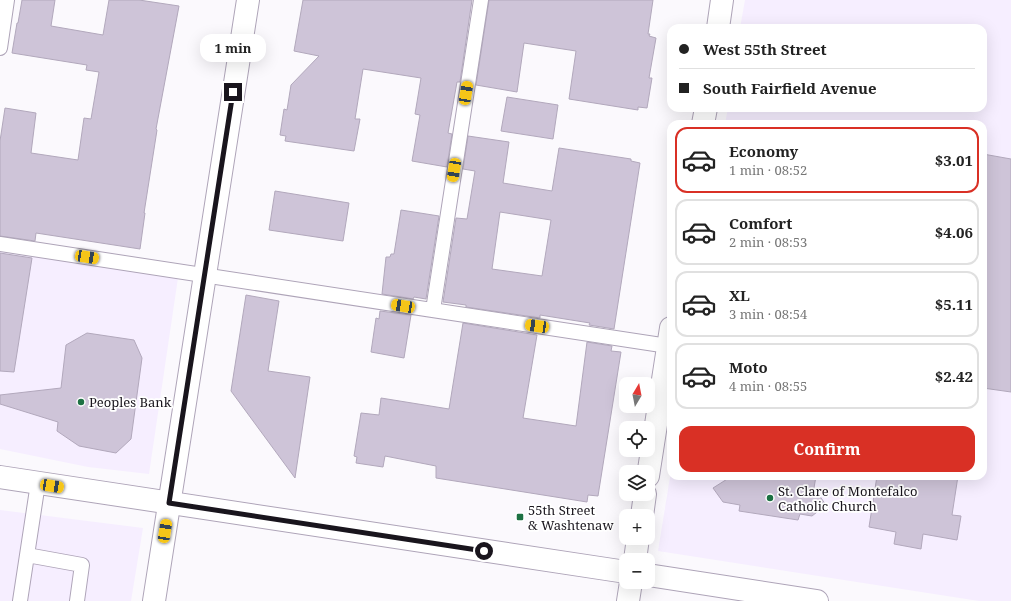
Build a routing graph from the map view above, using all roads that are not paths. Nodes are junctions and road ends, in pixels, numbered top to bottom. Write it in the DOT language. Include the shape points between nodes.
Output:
graph roads {
  1 [pos="7,0"];
  2 [pos="248,0"];
  3 [pos="481,0"];
  4 [pos="722,0"];
  5 [pos="719,24"];
  6 [pos="0,48"];
  7 [pos="0,244"];
  8 [pos="205,275"];
  9 [pos="432,310"];
  10 [pos="667,337"];
  11 [pos="667,356"];
  12 [pos="650,465"];
  13 [pos="0,477"];
  14 [pos="38,483"];
  15 [pos="169,503"];
  16 [pos="27,554"];
  17 [pos="619,571"];
  18 [pos="655,576"];
  19 [pos="631,589"];
  20 [pos="20,601"];
  21 [pos="77,601"];
  22 [pos="154,601"];
  23 [pos="628,601"];
  24 [pos="817,601"];
  1 -- 6 [label="lane"];
  2 -- 8 [label="street"];
  3 -- 9 [label="lane"];
  4 -- 5 [label="street"];
  7 -- 8 [label="lane"];
  8 -- 9 [label="lane"];
  8 -- 15 [label="street"];
  9 -- 10 [label="lane"];
  11 -- 12 [label="street"];
  13 -- 14 [label="street"];
  14 -- 15 [label="street"];
  14 -- 16 [label="lane"];
  15 -- 17 [label="street"];
  15 -- 22 [label="street"];
  16 -- 20 [label="lane"];
  16 -- 21 [label="lane" via="82,565"];
  18 -- 24 [label="street"];
  19 -- 23 [label="street"];
}
